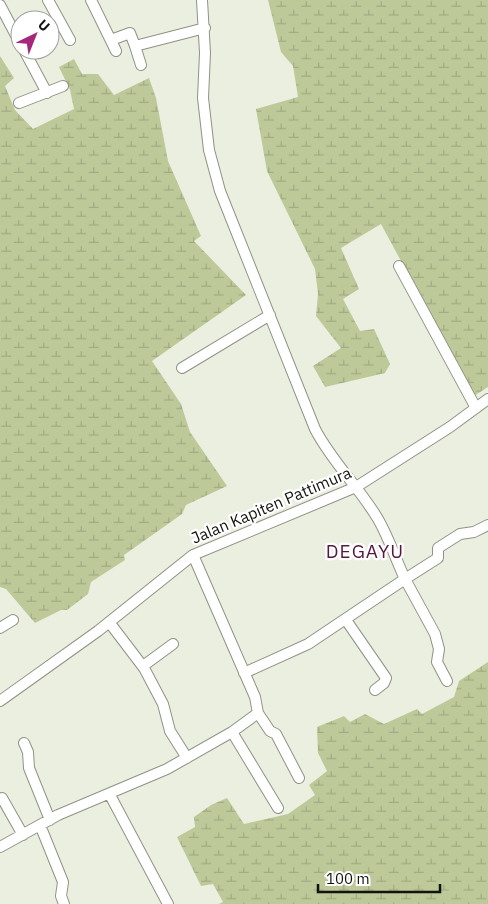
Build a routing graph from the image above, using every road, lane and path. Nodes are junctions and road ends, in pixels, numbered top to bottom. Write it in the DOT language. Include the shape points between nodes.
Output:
graph roads {
  1 [pos="48,0"];
  2 [pos="91,0"];
  3 [pos="202,0"];
  4 [pos="0,6"];
  5 [pos="10,24"];
  6 [pos="205,28"];
  7 [pos="70,40"];
  8 [pos="111,40"];
  9 [pos="135,46"];
  10 [pos="116,51"];
  11 [pos="29,60"];
  12 [pos="141,65"];
  13 [pos="63,86"];
  14 [pos="47,93"];
  15 [pos="19,103"];
  16 [pos="399,266"];
  17 [pos="270,316"];
  18 [pos="182,368"];
  19 [pos="488,399"];
  20 [pos="476,408"];
  21 [pos="356,487"];
  22 [pos="488,525"];
  23 [pos="193,554"];
  24 [pos="405,579"];
  25 [pos="13,620"];
  26 [pos="346,620"];
  27 [pos="109,622"];
  28 [pos="0,628"];
  29 [pos="173,644"];
  30 [pos="143,666"];
  31 [pos="244,673"];
  32 [pos="447,681"];
  33 [pos="376,690"];
  34 [pos="0,701"];
  35 [pos="258,713"];
  36 [pos="232,732"];
  37 [pos="24,743"];
  38 [pos="187,758"];
  39 [pos="299,778"];
  40 [pos="110,795"];
  41 [pos="2,798"];
  42 [pos="278,808"];
  43 [pos="50,820"];
  44 [pos="40,825"];
  45 [pos="23,835"];
  46 [pos="0,847"];
  47 [pos="64,904"];
  48 [pos="168,904"];
  1 -- 7 [label="street"];
  2 -- 8 [label="street"];
  3 -- 6 [label="street"];
  4 -- 5 [label="street"];
  6 -- 9 [label="street"];
  6 -- 17 [label="street" via="203,98 208,150 220,191"];
  8 -- 9 [label="street" via="130,33"];
  8 -- 10 [label="street"];
  9 -- 12 [label="street"];
  11 -- 14 [label="street"];
  13 -- 14 [label="street"];
  14 -- 15 [label="street"];
  16 -- 20 [label="street"];
  17 -- 18 [label="street"];
  17 -- 21 [label="street" via="324,447"];
  19 -- 20 [label="street, Jalan Kapiten Pattimura"];
  20 -- 21 [label="street, Jalan Kapiten Pattimura"];
  21 -- 23 [label="street, Jalan Kapiten Pattimura"];
  21 -- 24 [label="street" via="378,520"];
  22 -- 24 [label="street" via="460,534 438,548 438,558"];
  23 -- 27 [label="street, Jalan Kapiten Pattimura"];
  23 -- 31 [label="street"];
  24 -- 26 [label="street"];
  24 -- 32 [label="street" via="435,634 439,649 437,662"];
  25 -- 28 [label="street"];
  26 -- 31 [label="street" via="308,644"];
  26 -- 33 [label="street" via="386,678"];
  27 -- 30 [label="street"];
  27 -- 34 [label="street, Jalan Kapiten Pattimura"];
  29 -- 30 [label="street"];
  30 -- 38 [label="street" via="163,704 170,731"];
  31 -- 35 [label="street" via="257,702"];
  35 -- 36 [label="street"];
  35 -- 39 [label="street" via="270,731 276,734"];
  36 -- 38 [label="street"];
  36 -- 42 [label="street"];
  37 -- 43 [label="street" via="29,768"];
  38 -- 40 [label="street"];
  40 -- 43 [label="street"];
  40 -- 48 [label="street"];
  41 -- 45 [label="street"];
  43 -- 44 [label="street"];
  44 -- 45 [label="street"];
  44 -- 47 [label="street" via="63,882 61,896"];
  45 -- 46 [label="street"];
}
